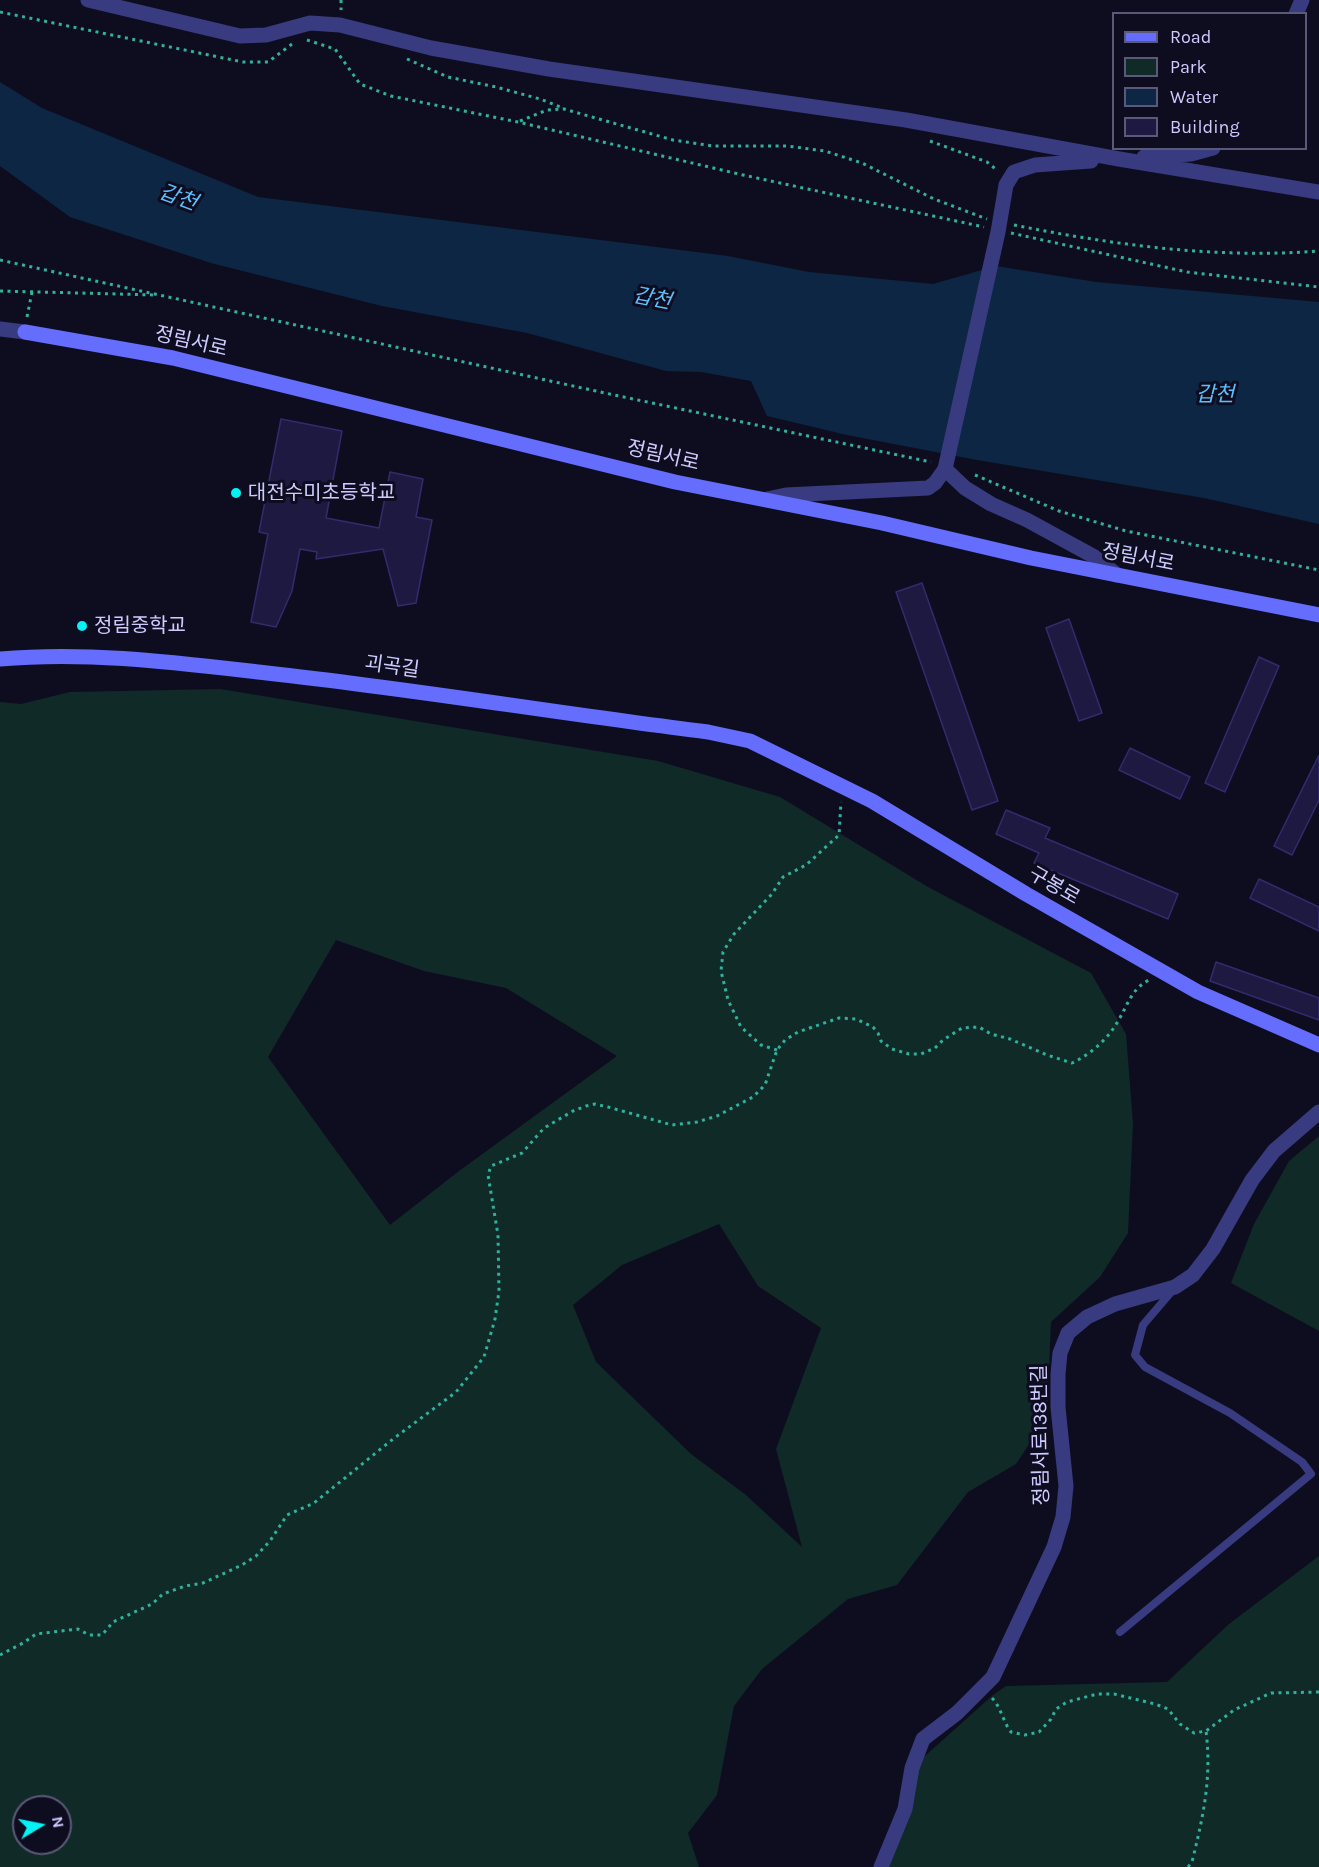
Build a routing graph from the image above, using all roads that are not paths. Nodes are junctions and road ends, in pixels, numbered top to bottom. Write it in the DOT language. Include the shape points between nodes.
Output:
graph roads {
  1 [pos="88,0"];
  2 [pos="1206,150"];
  3 [pos="1119,159"];
  4 [pos="1319,192"];
  5 [pos="0,329"];
  6 [pos="945,465"];
  7 [pos="767,499"];
  8 [pos="1117,574"];
  9 [pos="1319,615"];
  10 [pos="0,659"];
  11 [pos="773,752"];
  12 [pos="1319,1045"];
  13 [pos="1319,1112"];
  14 [pos="1175,1287"];
  15 [pos="1119,1632"];
  16 [pos="881,1867"];
  1 -- 3 [label="street" via="240,36 266,35 309,23 340,25 431,48 537,67 906,120"];
  2 -- 3 [label="street"];
  3 -- 4 [label="street"];
  3 -- 6 [label="street" via="1035,165 1014,172 1006,185"];
  5 -- 7 [label="street, 정림서로" via="26,325 675,482"];
  6 -- 7 [label="street" via="928,488"];
  6 -- 8 [label="street" via="965,488 1093,556"];
  7 -- 8 [label="street, 정림서로"];
  8 -- 9 [label="street, 정림서로"];
  10 -- 11 [label="street, 괴곡길" via="39,656 146,660 346,681 708,732 750,741"];
  11 -- 12 [label="street, 구봉로" via="872,801 1198,992"];
  13 -- 14 [label="street, 정림서로138번길" via="1274,1151 1252,1180 1213,1249 1193,1275"];
  14 -- 15 [label="lane" via="1143,1325 1135,1355 1144,1367 1230,1413 1302,1462 1311,1474"];
  14 -- 16 [label="street, 정림서로138번길" via="1115,1304 1088,1317 1068,1333 1060,1353 1058,1374 1066,1486 1063,1517 1054,1547 993,1677 924,1739 912,1768 902,1818"];
}
